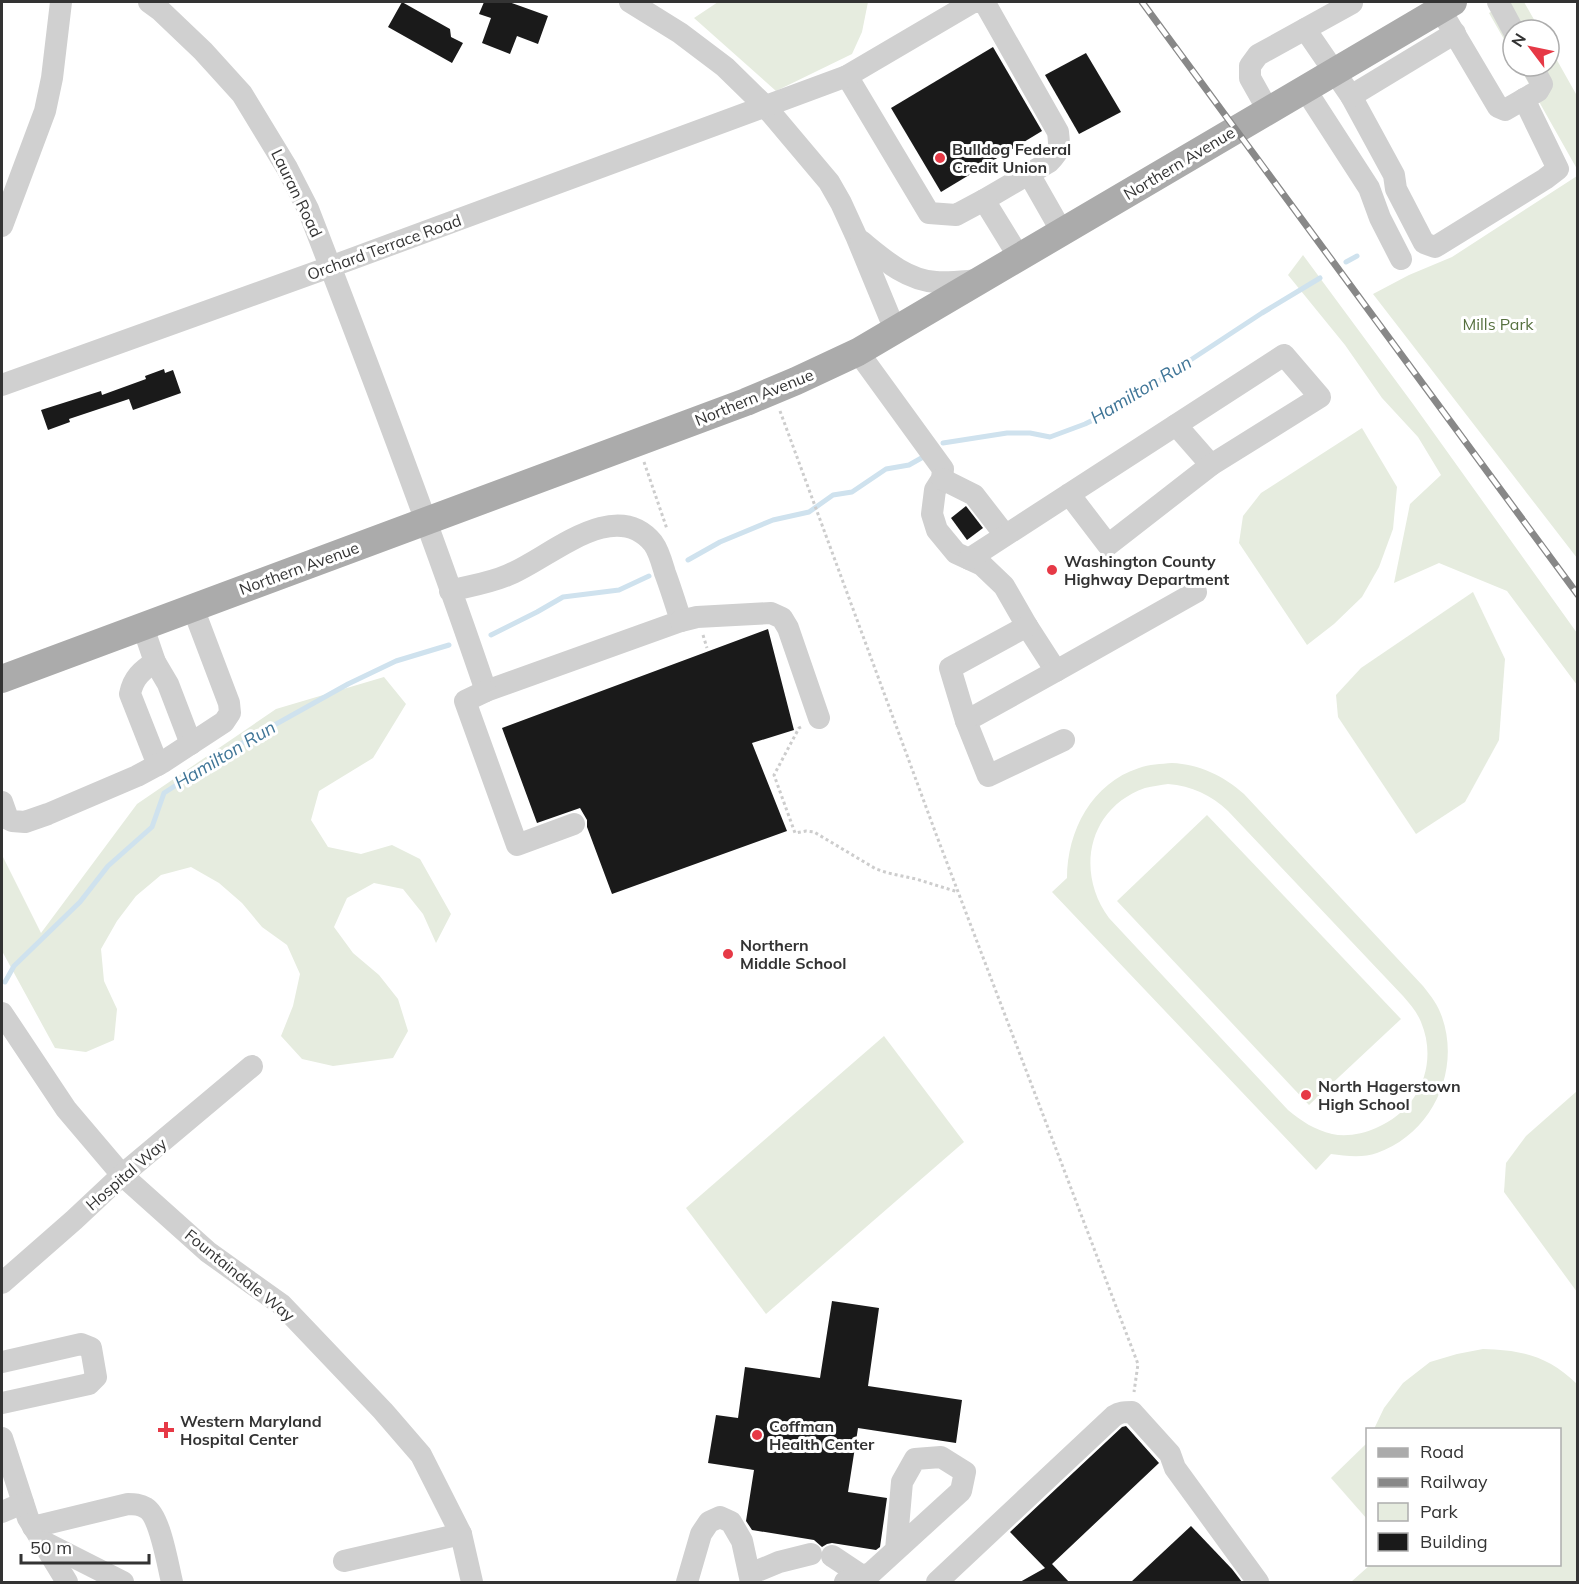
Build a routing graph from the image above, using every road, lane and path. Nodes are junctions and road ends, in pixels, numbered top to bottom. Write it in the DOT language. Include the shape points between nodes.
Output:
graph roads {
  1 [pos="61,2"];
  2 [pos="149,2"];
  3 [pos="630,2"];
  4 [pos="980,2"];
  5 [pos="1352,2"];
  6 [pos="1498,2"];
  7 [pos="1449,4"];
  8 [pos="1507,18"];
  9 [pos="1305,29"];
  10 [pos="1455,33"];
  11 [pos="1333,72"];
  12 [pos="847,76"];
  13 [pos="1539,78"];
  14 [pos="1305,89"];
  15 [pos="1351,96"];
  16 [pos="1524,99"];
  17 [pos="765,105"];
  18 [pos="1268,110"];
  19 [pos="1029,174"];
  20 [pos="984,200"];
  21 [pos="2,226"];
  22 [pos="1062,232"];
  23 [pos="858,238"];
  24 [pos="1019,257"];
  25 [pos="1401,259"];
  26 [pos="330,267"];
  27 [pos="980,280"];
  28 [pos="895,330"];
  29 [pos="858,352"];
  30 [pos="2,385"];
  31 [pos="780,409"];
  32 [pos="1176,425"];
  33 [pos="1211,465"];
  34 [pos="942,479"];
  35 [pos="1069,494"];
  36 [pos="426,521"];
  37 [pos="1005,535"];
  38 [pos="969,559"];
  39 [pos="450,591"];
  40 [pos="1196,592"];
  41 [pos="193,608"];
  42 [pos="681,621"];
  43 [pos="1027,626"];
  44 [pos="143,627"];
  45 [pos="155,662"];
  46 [pos="1056,671"];
  47 [pos="2,679"];
  48 [pos="486,691"];
  49 [pos="819,718"];
  50 [pos="966,721"];
  51 [pos="1064,740"];
  52 [pos="191,744"];
  53 [pos="158,765"];
  54 [pos="2,802"];
  55 [pos="574,824"];
  56 [pos="959,893"];
  57 [pos="2,1013"];
  58 [pos="252,1066"];
  59 [pos="122,1175"];
  60 [pos="2,1283"];
  61 [pos="2,1362"];
  62 [pos="2,1403"];
  63 [pos="1132,1412"];
  64 [pos="4,1451"];
  65 [pos="23,1503"];
  66 [pos="2,1512"];
  67 [pos="38,1534"];
  68 [pos="461,1534"];
  69 [pos="896,1550"];
  70 [pos="344,1561"];
  71 [pos="750,1578"];
  72 [pos="853,1579"];
  73 [pos="68,1582"];
  74 [pos="123,1582"];
  75 [pos="172,1582"];
  76 [pos="472,1582"];
  77 [pos="687,1582"];
  78 [pos="937,1582"];
  79 [pos="1258,1582"];
  1 -- 21 [label="street" via="45,111"];
  2 -- 26 [label="street, Lauran Road" via="203,51 242,94 308,209"];
  3 -- 17 [label="street" via="725,67"];
  4 -- 12 [label="street, Orchard Terrace Road" via="973,2"];
  4 -- 19 [label="street" via="986,5 1058,132 1060,147 1056,155"];
  5 -- 9 [label="street"];
  6 -- 8 [label="street"];
  7 -- 10 [label="street"];
  7 -- 11 [label="main road, Northern Avenue"];
  9 -- 11 [label="street"];
  9 -- 18 [label="street" via="1258,55 1250,66 1250,78"];
  10 -- 15 [label="street"];
  10 -- 16 [label="street" via="1498,107 1505,110"];
  11 -- 14 [label="main road, Northern Avenue"];
  11 -- 15 [label="street"];
  12 -- 17 [label="street, Orchard Terrace Road"];
  12 -- 20 [label="street" via="929,213 956,215"];
  13 -- 16 [label="street" via="1542,84 1538,91"];
  14 -- 18 [label="main road, Northern Avenue"];
  14 -- 25 [label="street" via="1369,188"];
  15 -- 16 [label="street" via="1394,175 1396,189 1424,243 1436,248 1558,169"];
  17 -- 23 [label="street" via="829,182"];
  17 -- 26 [label="street, Orchard Terrace Road"];
  18 -- 22 [label="main road, Northern Avenue"];
  19 -- 20 [label="street"];
  19 -- 22 [label="street"];
  20 -- 24 [label="street"];
  22 -- 24 [label="main road, Northern Avenue"];
  23 -- 27 [label="street" via="889,264 912,276 934,282"];
  23 -- 28 [label="street"];
  24 -- 27 [label="main road, Northern Avenue"];
  26 -- 30 [label="street, Orchard Terrace Road"];
  26 -- 36 [label="street, Lauran Road"];
  27 -- 28 [label="main road, Northern Avenue"];
  28 -- 29 [label="main road, Northern Avenue"];
  29 -- 34 [label="street" via="943,469"];
  29 -- 36 [label="main road, Northern Avenue" via="746,402"];
  31 -- 56 [label="path"];
  32 -- 33 [label="street"];
  32 -- 33 [label="street" via="1284,355 1320,398"];
  32 -- 35 [label="street"];
  33 -- 35 [label="street" via="1108,544"];
  34 -- 37 [label="street" via="974,495"];
  34 -- 38 [label="street" via="935,490 934,522 956,553"];
  35 -- 37 [label="street"];
  36 -- 39 [label="street, Lauran Road"];
  36 -- 41 [label="main road, Northern Avenue"];
  37 -- 38 [label="street"];
  38 -- 43 [label="street" via="982,565 1004,586"];
  39 -- 42 [label="street" via="508,575 592,530 628,527 653,543"];
  39 -- 48 [label="street, Lauran Road"];
  40 -- 46 [label="street"];
  41 -- 44 [label="main road, Northern Avenue"];
  41 -- 52 [label="street" via="230,713 224,722"];
  42 -- 48 [label="street"];
  42 -- 49 [label="street" via="771,613 782,618"];
  43 -- 46 [label="street"];
  43 -- 50 [label="street" via="950,668"];
  44 -- 45 [label="street"];
  44 -- 47 [label="main road, Northern Avenue"];
  45 -- 52 [label="street" via="168,684"];
  45 -- 53 [label="street" via="135,679 130,694"];
  46 -- 50 [label="street"];
  48 -- 55 [label="street" via="465,701 517,845"];
  49 -- 56 [label="path" via="799,728 774,775 795,833 814,832 876,869"];
  50 -- 51 [label="street" via="988,776"];
  52 -- 53 [label="street"];
  53 -- 54 [label="street" via="25,822 8,819"];
  56 -- 63 [label="path" via="1138,1364"];
  57 -- 59 [label="street, Fountaindale Way" via="66,1109"];
  58 -- 59 [label="street, Hospital Way"];
  59 -- 60 [label="street, Hospital Way"];
  59 -- 68 [label="street, Fountaindale Way" via="208,1252 282,1305 383,1411 421,1455"];
  61 -- 62 [label="street" via="81,1344 91,1348 96,1377 89,1384"];
  63 -- 78 [label="street" via="1114,1416"];
  63 -- 79 [label="street" via="1170,1454 1175,1468"];
  64 -- 65 [label="street"];
  65 -- 66 [label="street"];
  65 -- 67 [label="street"];
  67 -- 73 [label="street"];
  67 -- 74 [label="street"];
  67 -- 75 [label="street" via="136,1504 148,1509 158,1526"];
  68 -- 70 [label="street"];
  68 -- 76 [label="street, Fountaindale Way"];
  69 -- 72 [label="street" via="871,1573"];
  71 -- 72 [label="street" via="779,1562 821,1555"];
  71 -- 77 [label="street" via="742,1541 731,1522 720,1517 709,1522 701,1534"];
}
